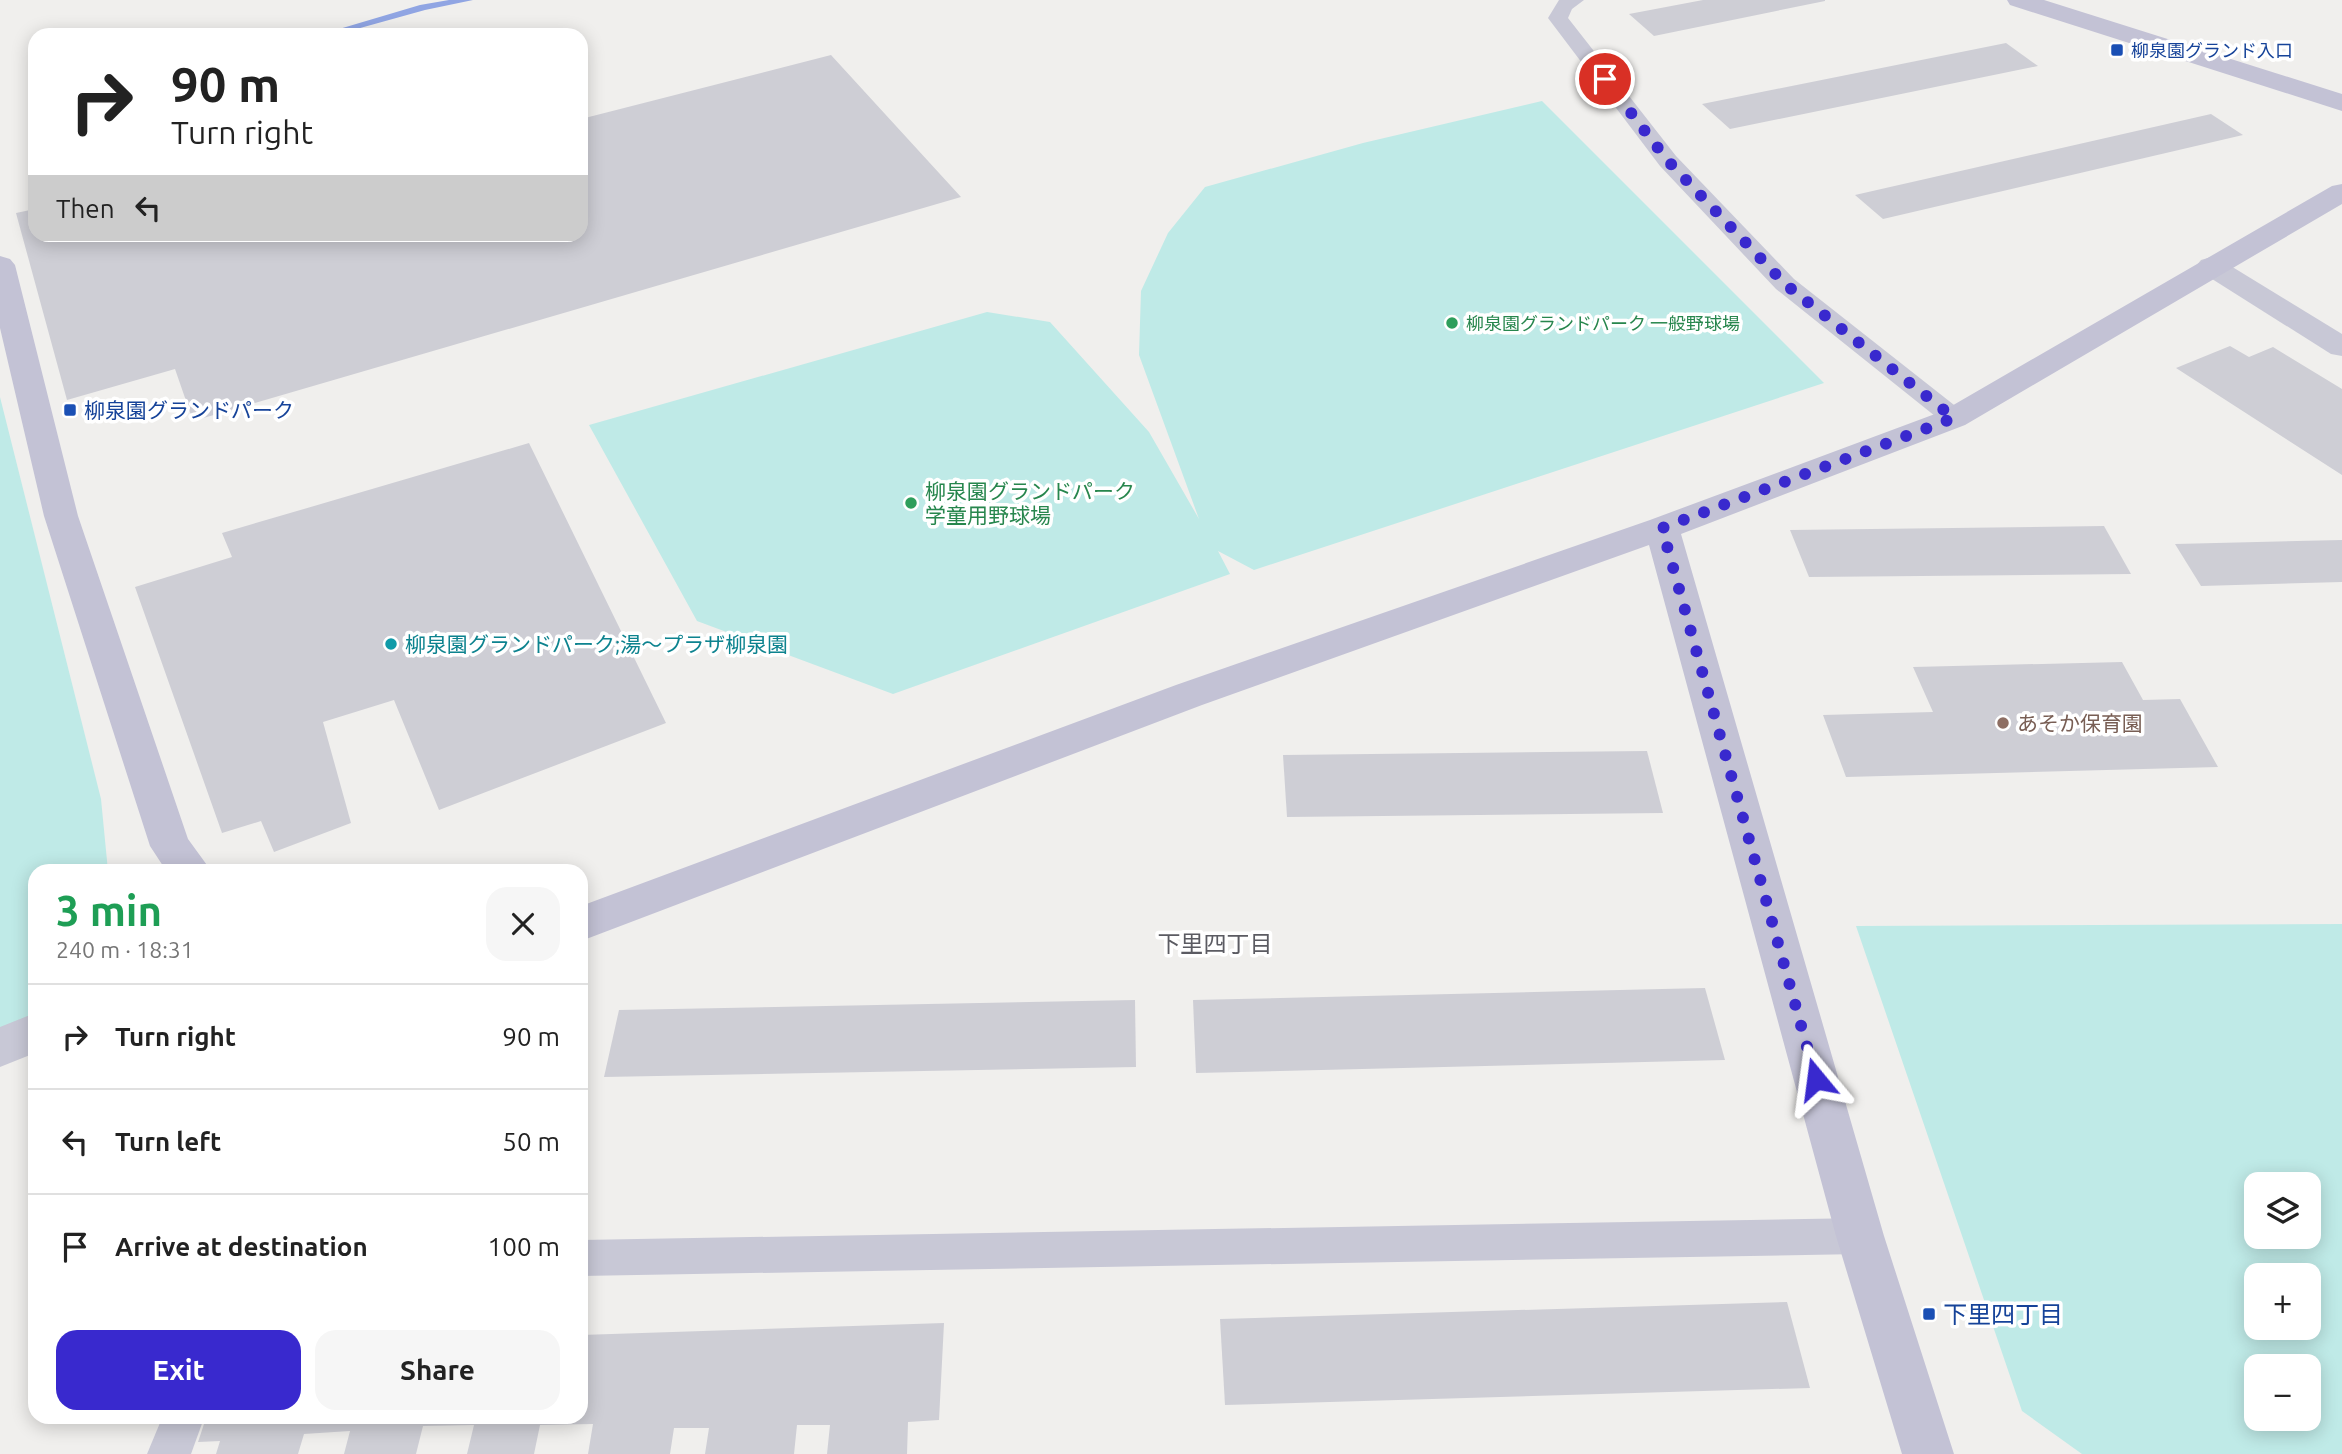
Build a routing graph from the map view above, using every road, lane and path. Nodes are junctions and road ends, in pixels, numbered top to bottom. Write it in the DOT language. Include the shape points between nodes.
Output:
graph roads {
  1 [pos="1574,0"];
  2 [pos="2019,0"];
  3 [pos="2342,102"];
  4 [pos="2342,192"];
  5 [pos="0,265"];
  6 [pos="2211,266"];
  7 [pos="2342,347"];
  8 [pos="1954,418"];
  9 [pos="1662,528"];
  10 [pos="185,864"];
  11 [pos="588,921"];
  12 [pos="28,1035"];
  13 [pos="0,1048"];
  14 [pos="1860,1236"];
  15 [pos="588,1258"];
  16 [pos="181,1424"];
  17 [pos="169,1454"];
  18 [pos="1928,1454"];
  1 -- 8 [label="lane" via="1563,6 1558,18 1668,161 1785,284"];
  2 -- 3 [label="street"];
  4 -- 6 [label="street"];
  5 -- 10 [label="street" via="68,538 170,846"];
  6 -- 7 [label="street"];
  6 -- 8 [label="street"];
  8 -- 9 [label="street"];
  9 -- 11 [label="street" via="1176,700"];
  9 -- 14 [label="street"];
  12 -- 13 [label="street"];
  14 -- 15 [label="lane"];
  14 -- 18 [label="street"];
  16 -- 17 [label="lane"];
}
